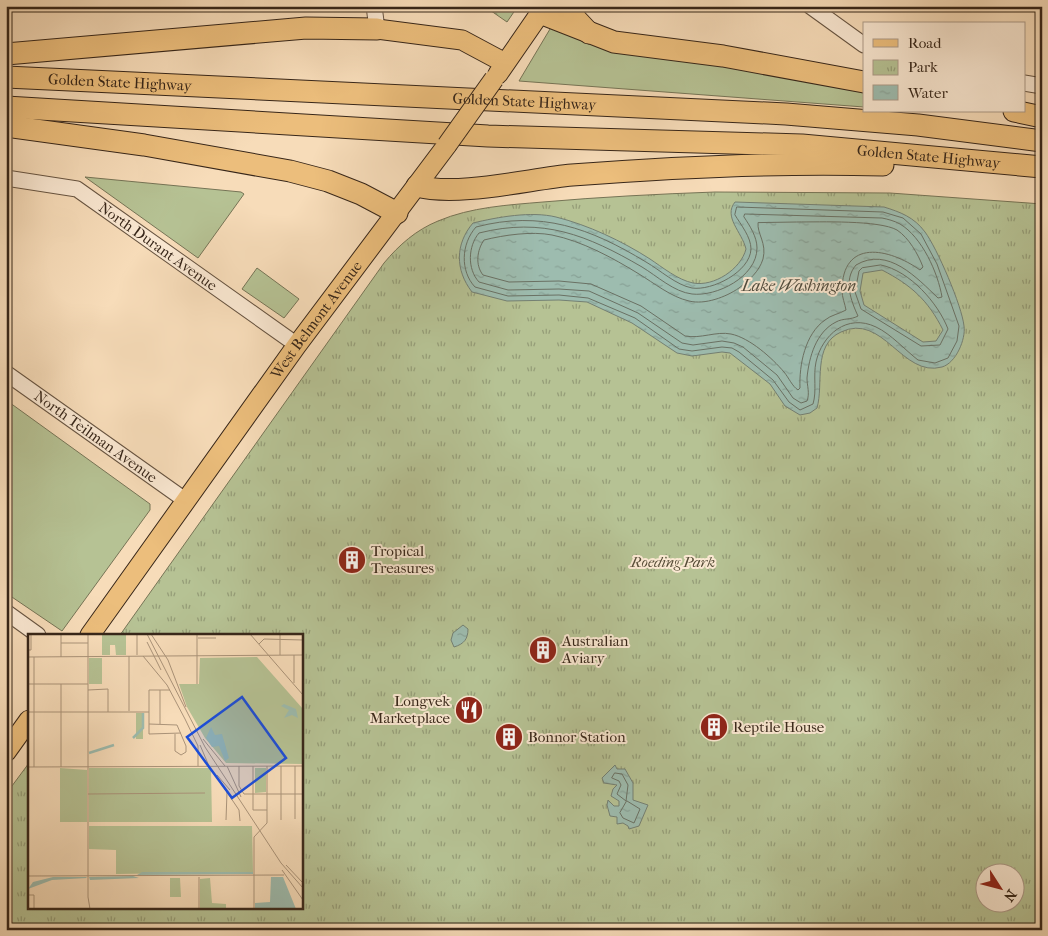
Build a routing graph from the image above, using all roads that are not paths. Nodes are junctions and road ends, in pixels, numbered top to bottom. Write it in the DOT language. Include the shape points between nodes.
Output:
graph roads {
  1 [pos="374,6"];
  2 [pos="572,6"];
  3 [pos="816,8"];
  4 [pos="542,10"];
  5 [pos="377,29"];
  6 [pos="589,34"];
  7 [pos="863,44"];
  8 [pos="6,54"];
  9 [pos="505,63"];
  10 [pos="6,77"];
  11 [pos="863,82"];
  12 [pos="1026,82"];
  13 [pos="1042,86"];
  14 [pos="6,107"];
  15 [pos="1019,112"];
  16 [pos="1042,117"];
  17 [pos="6,126"];
  18 [pos="1042,141"];
  19 [pos="976,160"];
  20 [pos="1042,167"];
  21 [pos="6,178"];
  22 [pos="417,186"];
  23 [pos="397,213"];
  24 [pos="297,345"];
  25 [pos="6,373"];
  26 [pos="185,500"];
  27 [pos="6,612"];
  28 [pos="37,634"];
  29 [pos="91,634"];
  30 [pos="28,721"];
  31 [pos="6,752"];
  1 -- 5 [label="street"];
  2 -- 6 [label="highway" via="575,18"];
  3 -- 7 [label="street"];
  4 -- 6 [label="highway"];
  4 -- 9 [label="main road, West Belmont Avenue"];
  5 -- 8 [label="highway" via="306,28"];
  5 -- 9 [label="main road" via="462,40"];
  6 -- 11 [label="highway" via="614,42 723,56"];
  9 -- 22 [label="main road, West Belmont Avenue, bridge"];
  10 -- 18 [label="highway, Golden State Highway" via="786,114 918,125"];
  12 -- 13 [label="street"];
  14 -- 19 [label="highway, Golden State Highway" via="488,136 802,145"];
  15 -- 16 [label="highway"];
  17 -- 23 [label="highway" via="144,145 290,171 362,194"];
  19 -- 20 [label="highway, Golden State Highway"];
  19 -- 22 [label="highway" via="908,166 802,164 647,170 570,175 457,189"];
  21 -- 24 [label="street, North Durant Avenue" via="77,190"];
  22 -- 23 [label="main road, West Belmont Avenue"];
  23 -- 24 [label="main road, West Belmont Avenue"];
  24 -- 26 [label="main road, West Belmont Avenue"];
  25 -- 26 [label="street, North Teilman Avenue"];
  26 -- 29 [label="main road, West Belmont Avenue"];
  27 -- 28 [label="street"];
  30 -- 31 [label="main road"];
}
